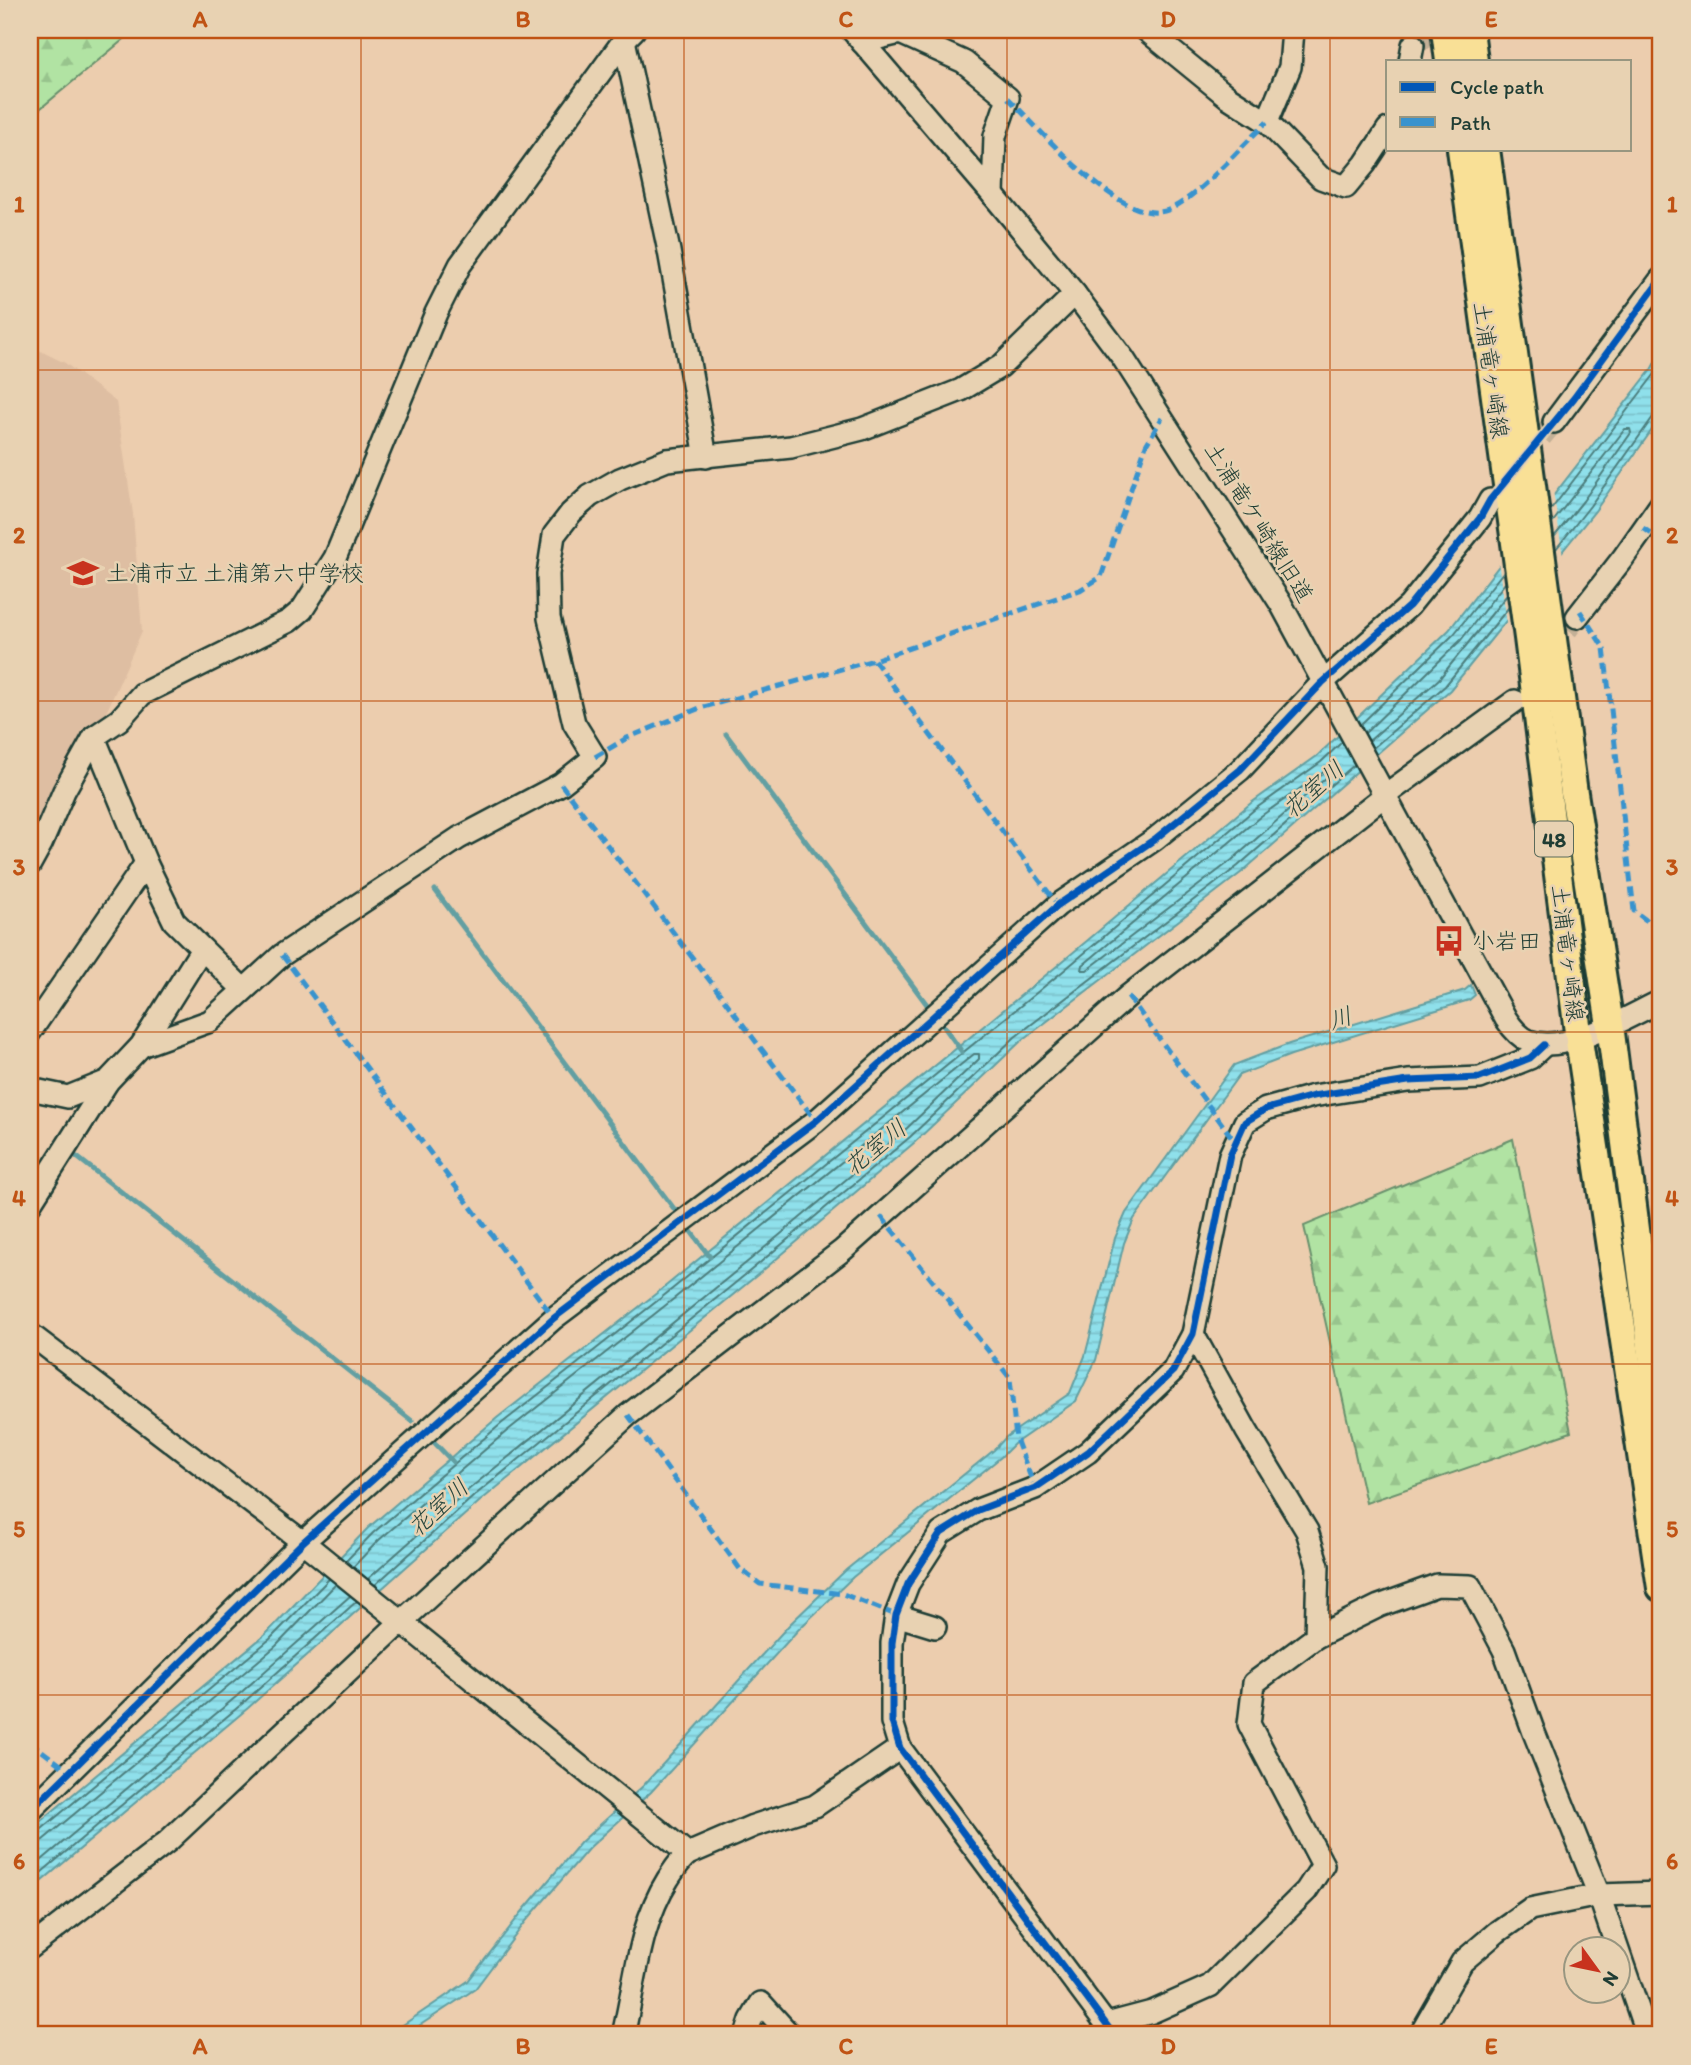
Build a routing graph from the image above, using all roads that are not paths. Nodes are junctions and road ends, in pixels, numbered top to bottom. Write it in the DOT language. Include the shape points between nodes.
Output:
graph roads {
  1 [pos="1146,30"];
  2 [pos="1293,30"];
  3 [pos="1445,30"];
  4 [pos="1469,30"];
  5 [pos="860,34"];
  6 [pos="629,35"];
  7 [pos="1449,60"];
  8 [pos="1474,60"];
  9 [pos="1267,121"];
  10 [pos="1386,132"];
  11 [pos="1461,150"];
  12 [pos="1486,150"];
  13 [pos="993,195"];
  14 [pos="1661,279"];
  15 [pos="1074,294"];
  16 [pos="1554,422"];
  17 [pos="706,457"];
  18 [pos="1499,498"];
  19 [pos="1661,505"];
  20 [pos="1577,617"];
  21 [pos="1325,688"];
  22 [pos="1515,701"];
  23 [pos="94,737"];
  24 [pos="1381,791"];
  25 [pos="30,863"];
  26 [pos="146,863"];
  27 [pos="202,949"];
  28 [pos="243,989"];
  29 [pos="1661,1001"];
  30 [pos="1610,1024"];
  31 [pos="30,1032"];
  32 [pos="1579,1040"];
  33 [pos="1544,1045"];
  34 [pos="141,1046"];
  35 [pos="108,1080"];
  36 [pos="30,1089"];
  37 [pos="30,1204"];
  38 [pos="30,1334"];
  39 [pos="1193,1334"];
  40 [pos="1661,1426"];
  41 [pos="303,1542"];
  42 [pos="1661,1588"];
  43 [pos="896,1615"];
  44 [pos="401,1622"];
  45 [pos="935,1627"];
  46 [pos="1316,1637"];
  47 [pos="900,1748"];
  48 [pos="30,1811"];
  49 [pos="688,1854"];
  50 [pos="1661,1894"];
  51 [pos="1599,1895"];
  52 [pos="30,1948"];
  53 [pos="1111,2030"];
  54 [pos="623,2035"];
  55 [pos="746,2035"];
  56 [pos="790,2035"];
  57 [pos="1420,2035"];
  58 [pos="1647,2035"];
  1 -- 9 [label="street"];
  2 -- 9 [label="street" via="1290,67"];
  3 -- 7 [label="main road"];
  4 -- 8 [label="main road"];
  5 -- 13 [label="street, 土浦竜ケ崎線旧道"];
  5 -- 13 [label="street" via="901,33 964,62 1008,98 995,136"];
  6 -- 17 [label="street"];
  6 -- 23 [label="street" via="460,265 335,558 302,610 289,621 142,694 119,720"];
  9 -- 10 [label="street" via="1321,178 1346,187"];
  11 -- 18 [label="main road, 土浦竜ヶ崎線 / 48"];
  12 -- 30 [label="main road, 土浦竜ヶ崎線 / 48"];
  13 -- 15 [label="street, 土浦竜ケ崎線旧道"];
  14 -- 16 [label="street"];
  15 -- 17 [label="street" via="1001,366 961,390 862,429 791,447"];
  15 -- 21 [label="street, 土浦竜ケ崎線旧道" via="1123,359 1220,507 1281,604"];
  17 -- 28 [label="street" via="667,460 620,479 590,496 554,535 548,574 549,618 573,723 594,757 561,785 459,838 293,947"];
  18 -- 21 [label="street" via="1409,606"];
  18 -- 32 [label="main road, 土浦竜ヶ崎線 / 48" via="1528,638"];
  19 -- 20 [label="street"];
  21 -- 24 [label="street, 土浦竜ケ崎線旧道"];
  21 -- 41 [label="street" via="1240,770 1155,839 1058,905 816,1121 554,1318"];
  22 -- 24 [label="street"];
  23 -- 25 [label="street"];
  23 -- 26 [label="street"];
  24 -- 33 [label="street, 土浦竜ケ崎線旧道" via="1506,1020 1527,1041"];
  24 -- 44 [label="street" via="1128,996 843,1250 628,1415"];
  26 -- 27 [label="street" via="174,921"];
  26 -- 31 [label="street"];
  27 -- 28 [label="street"];
  27 -- 34 [label="street"];
  28 -- 34 [label="street" via="210,1021"];
  29 -- 30 [label="street"];
  30 -- 32 [label="street"];
  30 -- 40 [label="main road, 土浦竜ヶ崎線 / 48"];
  32 -- 33 [label="street"];
  32 -- 42 [label="main road, 土浦竜ヶ崎線 / 48"];
  33 -- 39 [label="street" via="1530,1058 1480,1078 1408,1081 1313,1096 1266,1108 1245,1122 1230,1155"];
  34 -- 35 [label="street"];
  35 -- 36 [label="street" via="68,1097"];
  35 -- 37 [label="street"];
  38 -- 41 [label="street"];
  39 -- 43 [label="street" via="1173,1371 1088,1452 1035,1488 978,1510 941,1533 908,1584"];
  39 -- 46 [label="street" via="1307,1531 1318,1566"];
  41 -- 44 [label="street"];
  41 -- 48 [label="street"];
  43 -- 45 [label="street"];
  43 -- 47 [label="street" via="892,1722"];
  44 -- 49 [label="street"];
  44 -- 52 [label="street" via="168,1840"];
  46 -- 51 [label="street" via="1379,1606 1437,1585 1470,1586 1504,1650"];
  46 -- 53 [label="street" via="1254,1683 1249,1724 1323,1865 1306,1891 1210,1986"];
  47 -- 49 [label="street" via="816,1806 752,1826"];
  47 -- 53 [label="street"];
  49 -- 54 [label="street" via="655,1900 642,1939"];
  50 -- 51 [label="street"];
  51 -- 57 [label="street" via="1530,1909 1497,1932 1462,1962"];
  51 -- 58 [label="street"];
  55 -- 56 [label="street" via="761,2003"];
}
